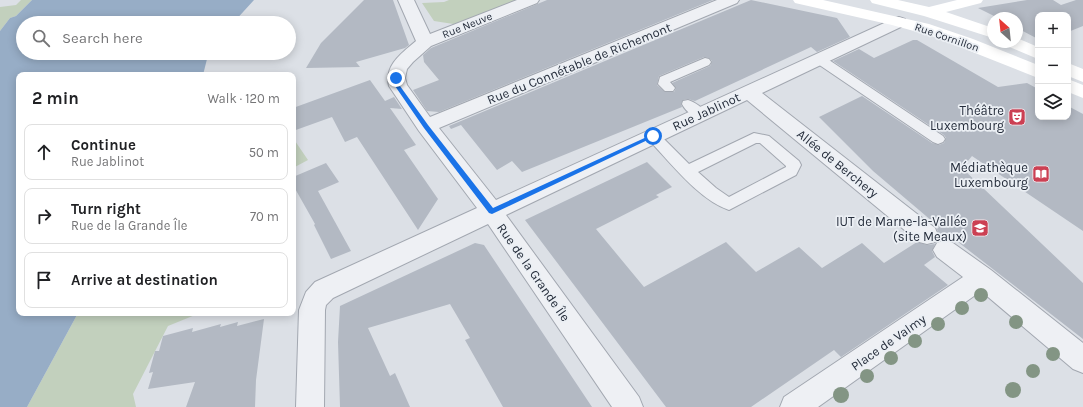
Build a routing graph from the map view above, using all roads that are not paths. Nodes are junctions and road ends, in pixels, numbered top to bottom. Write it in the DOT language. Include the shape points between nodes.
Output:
graph roads {
  1 [pos="406,0"];
  2 [pos="531,0"];
  3 [pos="731,0"];
  4 [pos="801,0"];
  5 [pos="878,0"];
  6 [pos="967,1"];
  7 [pos="929,12"];
  8 [pos="899,22"];
  9 [pos="987,31"];
  10 [pos="425,42"];
  11 [pos="1023,47"];
  12 [pos="1035,53"];
  13 [pos="819,59"];
  14 [pos="705,62"];
  15 [pos="1071,70"];
  16 [pos="1035,71"];
  17 [pos="1083,76"];
  18 [pos="1071,86"];
  19 [pos="669,88"];
  20 [pos="749,92"];
  21 [pos="1083,92"];
  22 [pos="426,126"];
  23 [pos="653,136"];
  24 [pos="938,139"];
  25 [pos="688,171"];
  26 [pos="492,212"];
  27 [pos="982,277"];
  28 [pos="1083,360"];
  29 [pos="310,407"];
  30 [pos="629,407"];
  31 [pos="794,407"];
  1 -- 10 [label="street"];
  2 -- 10 [label="street, Rue Neuve"];
  3 -- 22 [label="street, Rue du Connétable de Richemont"];
  4 -- 8 [label="main road, Rue Cornillon"];
  5 -- 7 [label="main road, Rue Cornillon"];
  6 -- 7 [label="main road"];
  7 -- 8 [label="main road"];
  7 -- 9 [label="main road, Rue Cornillon"];
  8 -- 13 [label="street, Rue Jablinot"];
  8 -- 16 [label="main road, Rue Cornillon" via="925,28"];
  10 -- 22 [label="street, Rue de la Grande Île" via="398,68 396,78 398,86"];
  11 -- 12 [label="main road"];
  13 -- 20 [label="street, Rue Jablinot"];
  13 -- 24 [label="lane"];
  14 -- 19 [label="lane" via="664,80 664,84"];
  15 -- 17 [label="main road"];
  18 -- 21 [label="main road"];
  20 -- 23 [label="street, Rue Jablinot" via="694,109"];
  20 -- 27 [label="street, Allée de Berchery"];
  22 -- 26 [label="street, Rue de la Grande Île"];
  23 -- 25 [label="lane"];
  23 -- 26 [label="street, Rue Jablinot"];
  25 -- 25 [label="lane" via="720,200 729,204 791,171 794,165 764,140 754,138"];
  26 -- 29 [label="street, Rue Jablinot" via="324,290 315,300 312,310"];
  26 -- 30 [label="street, Rue de la Grande Île"];
  27 -- 28 [label="street, Allée de Berchery"];
  27 -- 31 [label="street, Place de Valmy"];
}
